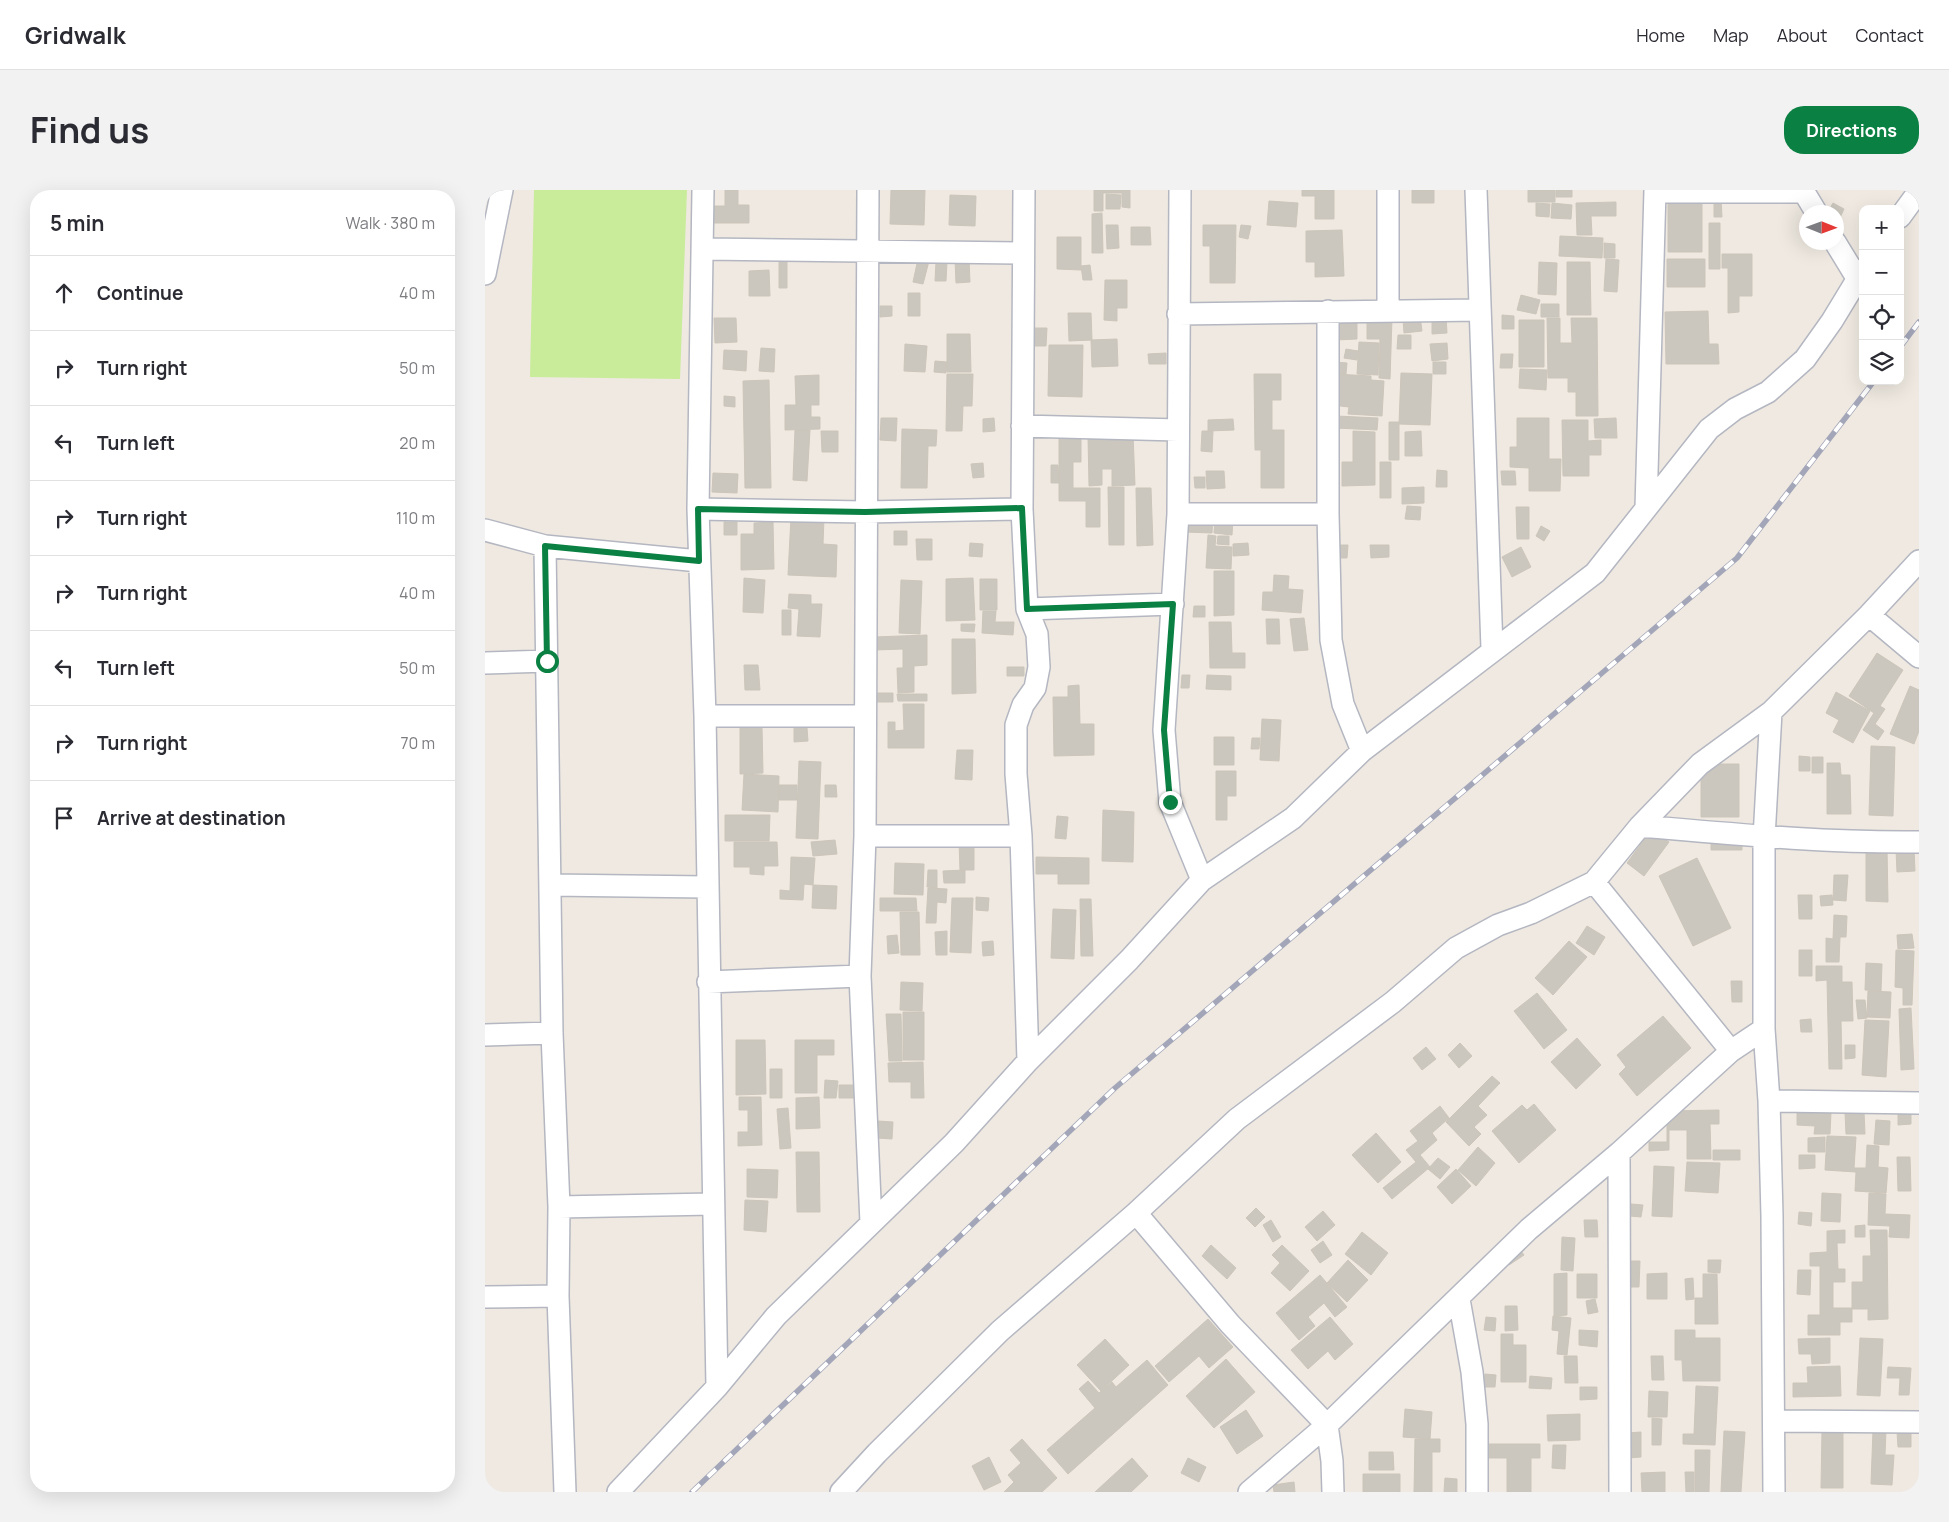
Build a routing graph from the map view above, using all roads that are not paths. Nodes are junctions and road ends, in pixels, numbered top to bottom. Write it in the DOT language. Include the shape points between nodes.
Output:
graph roads {
  1 [pos="502,190"];
  2 [pos="703,190"];
  3 [pos="867,190"];
  4 [pos="1024,190"];
  5 [pos="1179,190"];
  6 [pos="1388,190"];
  7 [pos="1476,190"];
  8 [pos="1655,191"];
  9 [pos="1804,191"];
  10 [pos="1919,191"];
  11 [pos="1812,205"];
  12 [pos="1904,212"];
  13 [pos="704,249"];
  14 [pos="866,250"];
  15 [pos="1841,250"];
  16 [pos="1023,252"];
  17 [pos="1859,273"];
  18 [pos="485,274"];
  19 [pos="1859,276"];
  20 [pos="1480,310"];
  21 [pos="1328,311"];
  22 [pos="1388,311"];
  23 [pos="1178,314"];
  24 [pos="1022,426"];
  25 [pos="1178,430"];
  26 [pos="1022,508"];
  27 [pos="1647,508"];
  28 [pos="698,509"];
  29 [pos="865,512"];
  30 [pos="1178,514"];
  31 [pos="1327,514"];
  32 [pos="485,530"];
  33 [pos="545,546"];
  34 [pos="1919,560"];
  35 [pos="699,561"];
  36 [pos="1173,604"];
  37 [pos="1027,609"];
  38 [pos="1869,615"];
  39 [pos="1492,650"];
  40 [pos="1919,657"];
  41 [pos="547,661"];
  42 [pos="485,663"];
  43 [pos="1771,712"];
  44 [pos="705,716"];
  45 [pos="865,716"];
  46 [pos="1362,752"];
  47 [pos="1640,826"];
  48 [pos="865,836"];
  49 [pos="1021,836"];
  50 [pos="1764,838"];
  51 [pos="1919,842"];
  52 [pos="1202,880"];
  53 [pos="1594,882"];
  54 [pos="551,885"];
  55 [pos="706,887"];
  56 [pos="860,976"];
  57 [pos="708,982"];
  58 [pos="1764,1029"];
  59 [pos="552,1033"];
  60 [pos="485,1035"];
  61 [pos="1731,1051"];
  62 [pos="1028,1061"];
  63 [pos="1769,1101"];
  64 [pos="1919,1103"];
  65 [pos="1619,1153"];
  66 [pos="713,1204"];
  67 [pos="559,1207"];
  68 [pos="1135,1213"];
  69 [pos="871,1223"];
  70 [pos="557,1296"];
  71 [pos="485,1297"];
  72 [pos="1459,1299"];
  73 [pos="717,1387"];
  74 [pos="1774,1421"];
  75 [pos="1919,1422"];
  76 [pos="1327,1425"];
  77 [pos="565,1492"];
  78 [pos="618,1492"];
  79 [pos="841,1492"];
  80 [pos="1249,1492"];
  81 [pos="1333,1492"];
  82 [pos="1477,1492"];
  83 [pos="1620,1492"];
  84 [pos="1774,1492"];
  1 -- 18 [label="street"];
  2 -- 13 [label="street"];
  3 -- 14 [label="street"];
  4 -- 16 [label="street"];
  5 -- 23 [label="street"];
  6 -- 22 [label="street"];
  7 -- 20 [label="street"];
  8 -- 9 [label="street"];
  8 -- 27 [label="street"];
  9 -- 11 [label="street"];
  10 -- 12 [label="street"];
  13 -- 14 [label="street"];
  13 -- 28 [label="street"];
  14 -- 16 [label="street"];
  14 -- 29 [label="street"];
  15 -- 17 [label="street"];
  16 -- 24 [label="street"];
  19 -- 27 [label="street" via="1805,359 1768,392 1735,409 1709,429"];
  20 -- 22 [label="street"];
  20 -- 39 [label="street"];
  21 -- 22 [label="street"];
  21 -- 23 [label="street"];
  21 -- 31 [label="street"];
  23 -- 25 [label="street"];
  24 -- 25 [label="street"];
  24 -- 26 [label="street"];
  25 -- 30 [label="street"];
  26 -- 29 [label="street"];
  26 -- 37 [label="street"];
  27 -- 39 [label="street" via="1595,573"];
  28 -- 29 [label="street"];
  28 -- 35 [label="street"];
  29 -- 45 [label="street"];
  30 -- 31 [label="street"];
  30 -- 36 [label="street"];
  31 -- 46 [label="street" via="1331,640 1343,704"];
  32 -- 33 [label="street"];
  33 -- 35 [label="street"];
  33 -- 41 [label="street"];
  34 -- 38 [label="street"];
  35 -- 44 [label="street"];
  36 -- 37 [label="street"];
  36 -- 52 [label="street" via="1164,730 1170,802"];
  37 -- 49 [label="street" via="1037,634 1039,667 1035,688 1023,705 1016,725"];
  38 -- 40 [label="street"];
  38 -- 43 [label="street"];
  39 -- 46 [label="street"];
  41 -- 42 [label="street"];
  41 -- 54 [label="street"];
  43 -- 47 [label="street" via="1700,764"];
  43 -- 50 [label="street"];
  44 -- 45 [label="street"];
  44 -- 55 [label="street"];
  45 -- 48 [label="street"];
  46 -- 52 [label="street" via="1293,818"];
  47 -- 50 [label="street"];
  47 -- 53 [label="street"];
  48 -- 49 [label="street"];
  48 -- 56 [label="street"];
  49 -- 62 [label="street"];
  50 -- 51 [label="street" via="1854,843"];
  50 -- 58 [label="street"];
  52 -- 62 [label="street" via="1129,960"];
  53 -- 61 [label="street"];
  53 -- 68 [label="street" via="1531,913 1498,925 1456,948 1393,1002 1237,1119"];
  54 -- 55 [label="street"];
  54 -- 59 [label="street"];
  55 -- 57 [label="street"];
  56 -- 57 [label="street"];
  56 -- 69 [label="street"];
  57 -- 66 [label="street"];
  58 -- 61 [label="street"];
  58 -- 63 [label="street"];
  59 -- 60 [label="street"];
  59 -- 67 [label="street"];
  61 -- 65 [label="street"];
  62 -- 69 [label="street" via="953,1143"];
  63 -- 64 [label="street"];
  63 -- 74 [label="street"];
  65 -- 72 [label="street" via="1529,1229"];
  65 -- 83 [label="street"];
  66 -- 67 [label="street"];
  66 -- 73 [label="street"];
  67 -- 70 [label="street"];
  68 -- 76 [label="street" via="1230,1324"];
  68 -- 79 [label="street" via="1000,1331"];
  69 -- 73 [label="street" via="776,1316"];
  70 -- 71 [label="street"];
  70 -- 77 [label="street"];
  72 -- 76 [label="street"];
  72 -- 82 [label="street" via="1473,1372"];
  73 -- 78 [label="street"];
  74 -- 75 [label="street"];
  74 -- 84 [label="street"];
  76 -- 80 [label="street"];
  76 -- 81 [label="street"];
}
